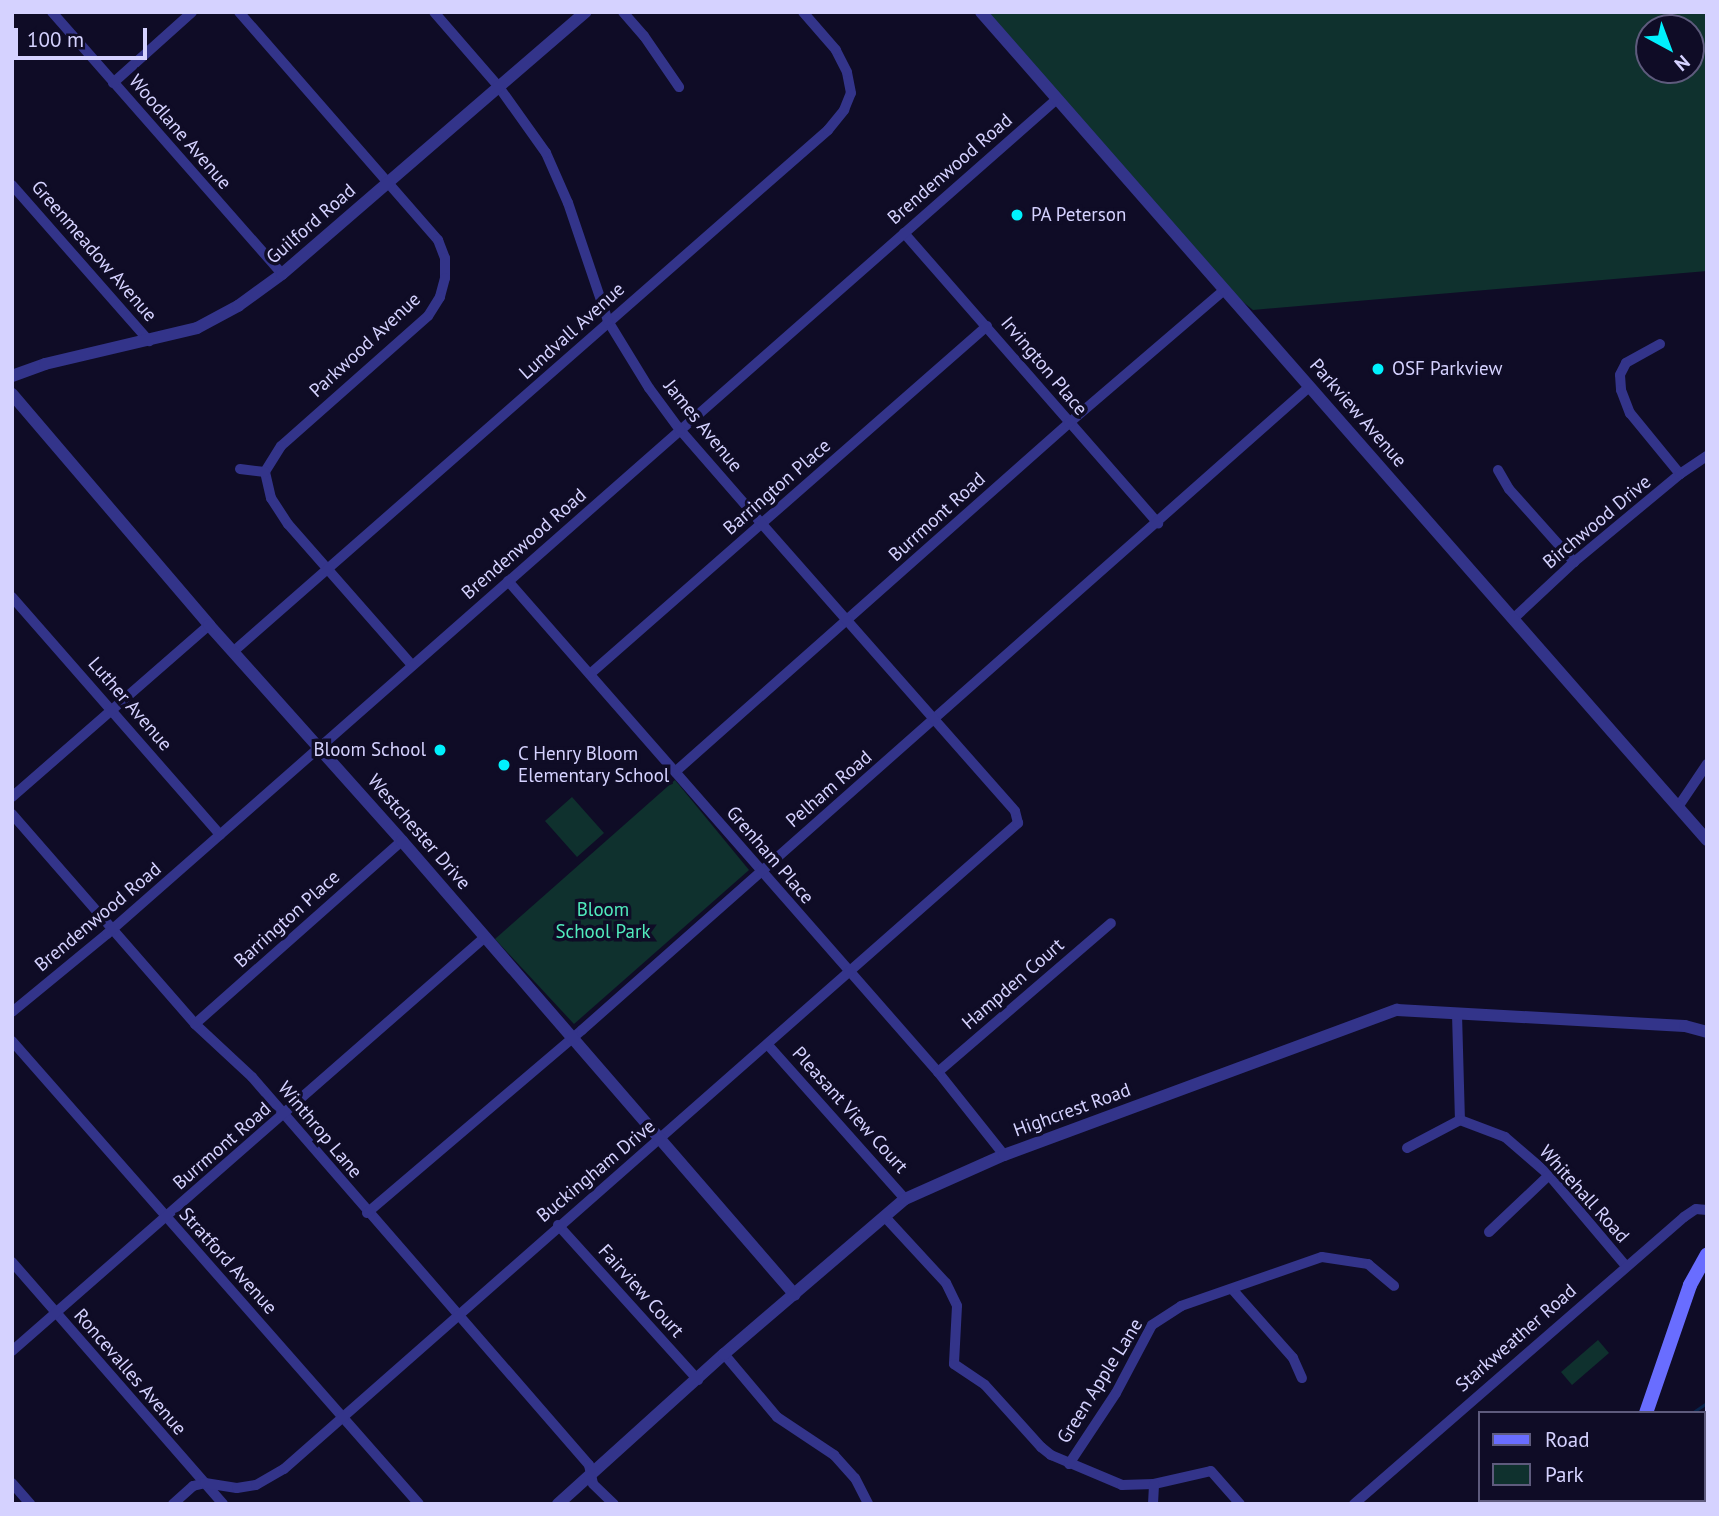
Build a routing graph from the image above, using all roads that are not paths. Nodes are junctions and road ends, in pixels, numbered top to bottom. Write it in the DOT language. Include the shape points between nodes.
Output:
graph roads {
  1 [pos="52,12"];
  2 [pos="192,12"];
  3 [pos="239,12"];
  4 [pos="434,12"];
  5 [pos="586,12"];
  6 [pos="623,12"];
  7 [pos="803,12"];
  8 [pos="981,12"];
  9 [pos="113,83"];
  10 [pos="499,87"];
  11 [pos="679,87"];
  12 [pos="1057,99"];
  13 [pos="388,181"];
  14 [pos="12,185"];
  15 [pos="904,233"];
  16 [pos="282,274"];
  17 [pos="1224,290"];
  18 [pos="608,321"];
  19 [pos="987,326"];
  20 [pos="149,341"];
  21 [pos="1660,344"];
  22 [pos="12,376"];
  23 [pos="1309,387"];
  24 [pos="12,394"];
  25 [pos="1069,423"];
  26 [pos="680,430"];
  27 [pos="1707,456"];
  28 [pos="240,469"];
  29 [pos="1498,470"];
  30 [pos="265,472"];
  31 [pos="1681,474"];
  32 [pos="1158,523"];
  33 [pos="761,524"];
  34 [pos="1574,562"];
  35 [pos="328,571"];
  36 [pos="508,581"];
  37 [pos="12,597"];
  38 [pos="1513,619"];
  39 [pos="848,621"];
  40 [pos="209,625"];
  41 [pos="234,651"];
  42 [pos="412,666"];
  43 [pos="590,674"];
  44 [pos="113,711"];
  45 [pos="934,721"];
  46 [pos="319,748"];
  47 [pos="1707,764"];
  48 [pos="675,772"];
  49 [pos="12,797"];
  50 [pos="1678,807"];
  51 [pos="12,814"];
  52 [pos="1018,816"];
  53 [pos="220,835"];
  54 [pos="1707,840"];
  55 [pos="402,841"];
  56 [pos="762,872"];
  57 [pos="1111,923"];
  58 [pos="111,930"];
  59 [pos="485,937"];
  60 [pos="850,973"];
  61 [pos="12,1012"];
  62 [pos="1457,1014"];
  63 [pos="195,1024"];
  64 [pos="1707,1031"];
  65 [pos="574,1037"];
  66 [pos="12,1041"];
  67 [pos="768,1045"];
  68 [pos="938,1072"];
  69 [pos="284,1115"];
  70 [pos="1460,1120"];
  71 [pos="661,1139"];
  72 [pos="1407,1148"];
  73 [pos="1003,1155"];
  74 [pos="1549,1175"];
  75 [pos="905,1199"];
  76 [pos="1707,1210"];
  77 [pos="367,1213"];
  78 [pos="885,1217"];
  79 [pos="166,1218"];
  80 [pos="558,1225"];
  81 [pos="1489,1232"];
  82 [pos="1707,1254"];
  83 [pos="12,1262"];
  84 [pos="1626,1266"];
  85 [pos="1394,1286"];
  86 [pos="1232,1289"];
  87 [pos="795,1295"];
  88 [pos="56,1312"];
  89 [pos="458,1316"];
  90 [pos="12,1351"];
  91 [pos="724,1354"];
  92 [pos="1302,1378"];
  93 [pos="698,1380"];
  94 [pos="1647,1411"];
  95 [pos="343,1417"];
  96 [pos="1069,1464"];
  97 [pos="591,1475"];
  98 [pos="12,1483"];
  99 [pos="205,1483"];
  100 [pos="1154,1484"];
  101 [pos="30,1504"];
  102 [pos="173,1504"];
  103 [pos="223,1504"];
  104 [pos="419,1504"];
  105 [pos="558,1504"];
  106 [pos="614,1504"];
  107 [pos="868,1504"];
  108 [pos="1153,1504"];
  109 [pos="1240,1504"];
  110 [pos="1354,1504"];
  1 -- 9 [label="street, Woodlane Avenue"];
  2 -- 9 [label="street"];
  3 -- 13 [label="street, Parkwood Avenue"];
  4 -- 10 [label="street, James Avenue"];
  5 -- 10 [label="street, Guilford Road"];
  6 -- 11 [label="street"];
  7 -- 18 [label="street, Lundvall Avenue" via="836,50 847,72 851,93 844,110 828,130"];
  8 -- 12 [label="street, Parkview Avenue"];
  9 -- 16 [label="street, Woodlane Avenue"];
  10 -- 13 [label="street, Guilford Road"];
  10 -- 18 [label="street, James Avenue" via="546,153"];
  12 -- 15 [label="street, Brendenwood Road"];
  12 -- 17 [label="street, Parkview Avenue"];
  13 -- 16 [label="street, Guilford Road"];
  13 -- 30 [label="street, Parkwood Avenue" via="438,240 445,258 440,297 428,316 281,446"];
  14 -- 20 [label="street, Greenmeadow Avenue"];
  15 -- 19 [label="street, Irvington Place"];
  15 -- 26 [label="street, Brendenwood Road"];
  16 -- 20 [label="street, Guilford Road" via="197,328"];
  17 -- 23 [label="street, Parkview Avenue"];
  17 -- 25 [label="street, Burrmont Road"];
  18 -- 26 [label="street, James Avenue"];
  18 -- 35 [label="street, Lundvall Avenue"];
  19 -- 25 [label="street, Irvington Place"];
  19 -- 33 [label="street, Barrington Place"];
  20 -- 22 [label="street, Guilford Road"];
  21 -- 31 [label="street" via="1626,363 1620,375 1621,390 1630,413"];
  23 -- 32 [label="street, Pelham Road"];
  23 -- 38 [label="street, Parkview Avenue"];
  24 -- 40 [label="street, Westchester Drive"];
  25 -- 32 [label="street, Irvington Place"];
  25 -- 39 [label="street, Burrmont Road"];
  26 -- 33 [label="street, James Avenue"];
  26 -- 36 [label="street, Brendenwood Road"];
  27 -- 31 [label="street, Birchwood Drive"];
  28 -- 30 [label="street"];
  29 -- 34 [label="street" via="1509,489"];
  30 -- 35 [label="street" via="271,498"];
  31 -- 34 [label="street, Birchwood Drive"];
  32 -- 45 [label="street, Pelham Road"];
  33 -- 39 [label="street, James Avenue"];
  33 -- 43 [label="street, Barrington Place"];
  34 -- 38 [label="street, Birchwood Drive"];
  35 -- 41 [label="street, Lundvall Avenue"];
  35 -- 42 [label="street"];
  36 -- 42 [label="street, Brendenwood Road"];
  36 -- 43 [label="street, Grenham Place"];
  37 -- 44 [label="street, Luther Avenue"];
  38 -- 50 [label="street, Parkview Avenue"];
  39 -- 45 [label="street, James Avenue"];
  39 -- 48 [label="street, Burrmont Road"];
  40 -- 41 [label="street, Westchester Drive"];
  40 -- 44 [label="street"];
  41 -- 46 [label="street, Westchester Drive"];
  42 -- 46 [label="street, Brendenwood Road"];
  43 -- 48 [label="street, Grenham Place"];
  44 -- 49 [label="street"];
  44 -- 53 [label="street, Luther Avenue"];
  45 -- 52 [label="street, James Avenue"];
  45 -- 56 [label="street, Pelham Road"];
  46 -- 53 [label="street, Brendenwood Road"];
  46 -- 55 [label="street, Westchester Drive"];
  47 -- 50 [label="street"];
  48 -- 56 [label="street, Grenham Place"];
  50 -- 54 [label="street, Parkview Avenue"];
  51 -- 58 [label="street, Winthrop Lane"];
  52 -- 60 [label="street, Buckingham Drive" via="1018,824"];
  53 -- 58 [label="street, Brendenwood Road"];
  55 -- 59 [label="street, Westchester Drive"];
  55 -- 63 [label="street, Barrington Place"];
  56 -- 60 [label="street, Grenham Place"];
  56 -- 65 [label="street, Pelham Road"];
  57 -- 68 [label="street, Hampden Court"];
  58 -- 61 [label="street, Brendenwood Road"];
  58 -- 63 [label="street, Winthrop Lane"];
  59 -- 65 [label="street, Westchester Drive"];
  59 -- 69 [label="street, Burrmont Road"];
  60 -- 67 [label="street, Buckingham Drive"];
  60 -- 68 [label="street, Grenham Place"];
  62 -- 64 [label="street, Highcrest Road"];
  62 -- 70 [label="street"];
  62 -- 73 [label="street, Highcrest Road" via="1397,1010"];
  63 -- 69 [label="street, Winthrop Lane" via="243,1068"];
  65 -- 71 [label="street, Westchester Drive"];
  65 -- 77 [label="street, Pelham Road"];
  66 -- 79 [label="street, Stratford Avenue"];
  67 -- 71 [label="street, Buckingham Drive"];
  67 -- 75 [label="street, Pleasant View Court"];
  68 -- 73 [label="street, Grenham Place"];
  69 -- 77 [label="street, Winthrop Lane"];
  69 -- 79 [label="street, Burrmont Road"];
  70 -- 72 [label="street"];
  70 -- 74 [label="street, Whitehall Road" via="1505,1137"];
  71 -- 80 [label="street, Buckingham Drive"];
  71 -- 87 [label="street, Westchester Drive"];
  73 -- 75 [label="street, Highcrest Road"];
  74 -- 81 [label="street"];
  74 -- 84 [label="street, Whitehall Road"];
  75 -- 78 [label="street, Highcrest Road"];
  76 -- 84 [label="street, Starkweather Road" via="1696,1209 1684,1217"];
  77 -- 89 [label="street, Winthrop Lane"];
  78 -- 87 [label="street, Highcrest Road"];
  78 -- 96 [label="street" via="946,1283 957,1306 954,1364 985,1385 1041,1447"];
  79 -- 88 [label="street, Burrmont Road"];
  79 -- 95 [label="street, Stratford Avenue"];
  80 -- 89 [label="street, Buckingham Drive"];
  80 -- 93 [label="street, Fairview Court"];
  82 -- 94 [label="main road" via="1690,1285"];
  83 -- 88 [label="street, Roncevalles Avenue"];
  84 -- 110 [label="street, Starkweather Road"];
  85 -- 86 [label="street, Green Apple Lane" via="1368,1264 1322,1256"];
  86 -- 92 [label="street" via="1293,1358"];
  86 -- 96 [label="street, Green Apple Lane" via="1181,1306 1152,1325 1116,1393"];
  87 -- 91 [label="street, Highcrest Road"];
  88 -- 90 [label="street, Burrmont Road"];
  88 -- 99 [label="street, Roncevalles Avenue"];
  89 -- 95 [label="street, Buckingham Drive"];
  89 -- 97 [label="street, Winthrop Lane" via="589,1465"];
  91 -- 93 [label="street, Highcrest Road"];
  91 -- 107 [label="street" via="777,1417 834,1455 855,1478"];
  93 -- 97 [label="street, Highcrest Road"];
  95 -- 99 [label="street, Buckingham Drive" via="263,1482 237,1488"];
  95 -- 104 [label="street, Stratford Avenue"];
  96 -- 100 [label="street" via="1122,1485"];
  97 -- 105 [label="street, Highcrest Road"];
  97 -- 106 [label="street, Winthrop Lane" via="593,1484"];
  98 -- 101 [label="street"];
  99 -- 102 [label="street" via="193,1486"];
  99 -- 103 [label="street, Roncevalles Avenue"];
  100 -- 108 [label="street"];
  100 -- 109 [label="street" via="1211,1471"];
}
